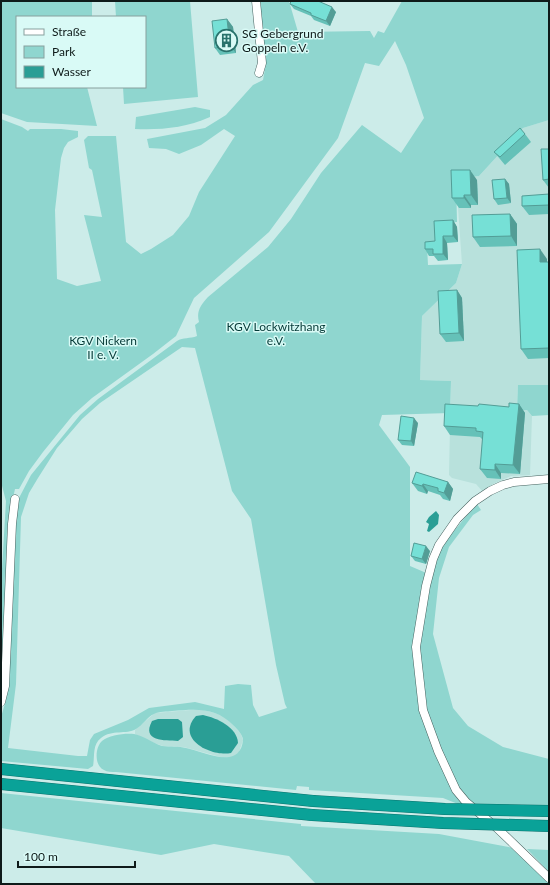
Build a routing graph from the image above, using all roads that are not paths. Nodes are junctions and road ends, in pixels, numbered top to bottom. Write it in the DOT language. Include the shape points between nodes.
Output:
graph roads {
  1 [pos="256,1"];
  2 [pos="259,73"];
  3 [pos="549,479"];
  4 [pos="16,499"];
  5 [pos="1,702"];
  6 [pos="1,769"];
  7 [pos="1,784"];
  8 [pos="549,811"];
  9 [pos="549,826"];
  10 [pos="549,878"];
  1 -- 2 [label="street" via="262,63"];
  3 -- 10 [label="street" via="503,484 464,510 439,545 433,559 416,647 423,710 456,790"];
  4 -- 5 [label="street" via="12,524 5,686"];
  6 -- 8 [label="highway, bridge" via="313,801 445,809"];
  7 -- 9 [label="highway, bridge" via="312,816"];
}
